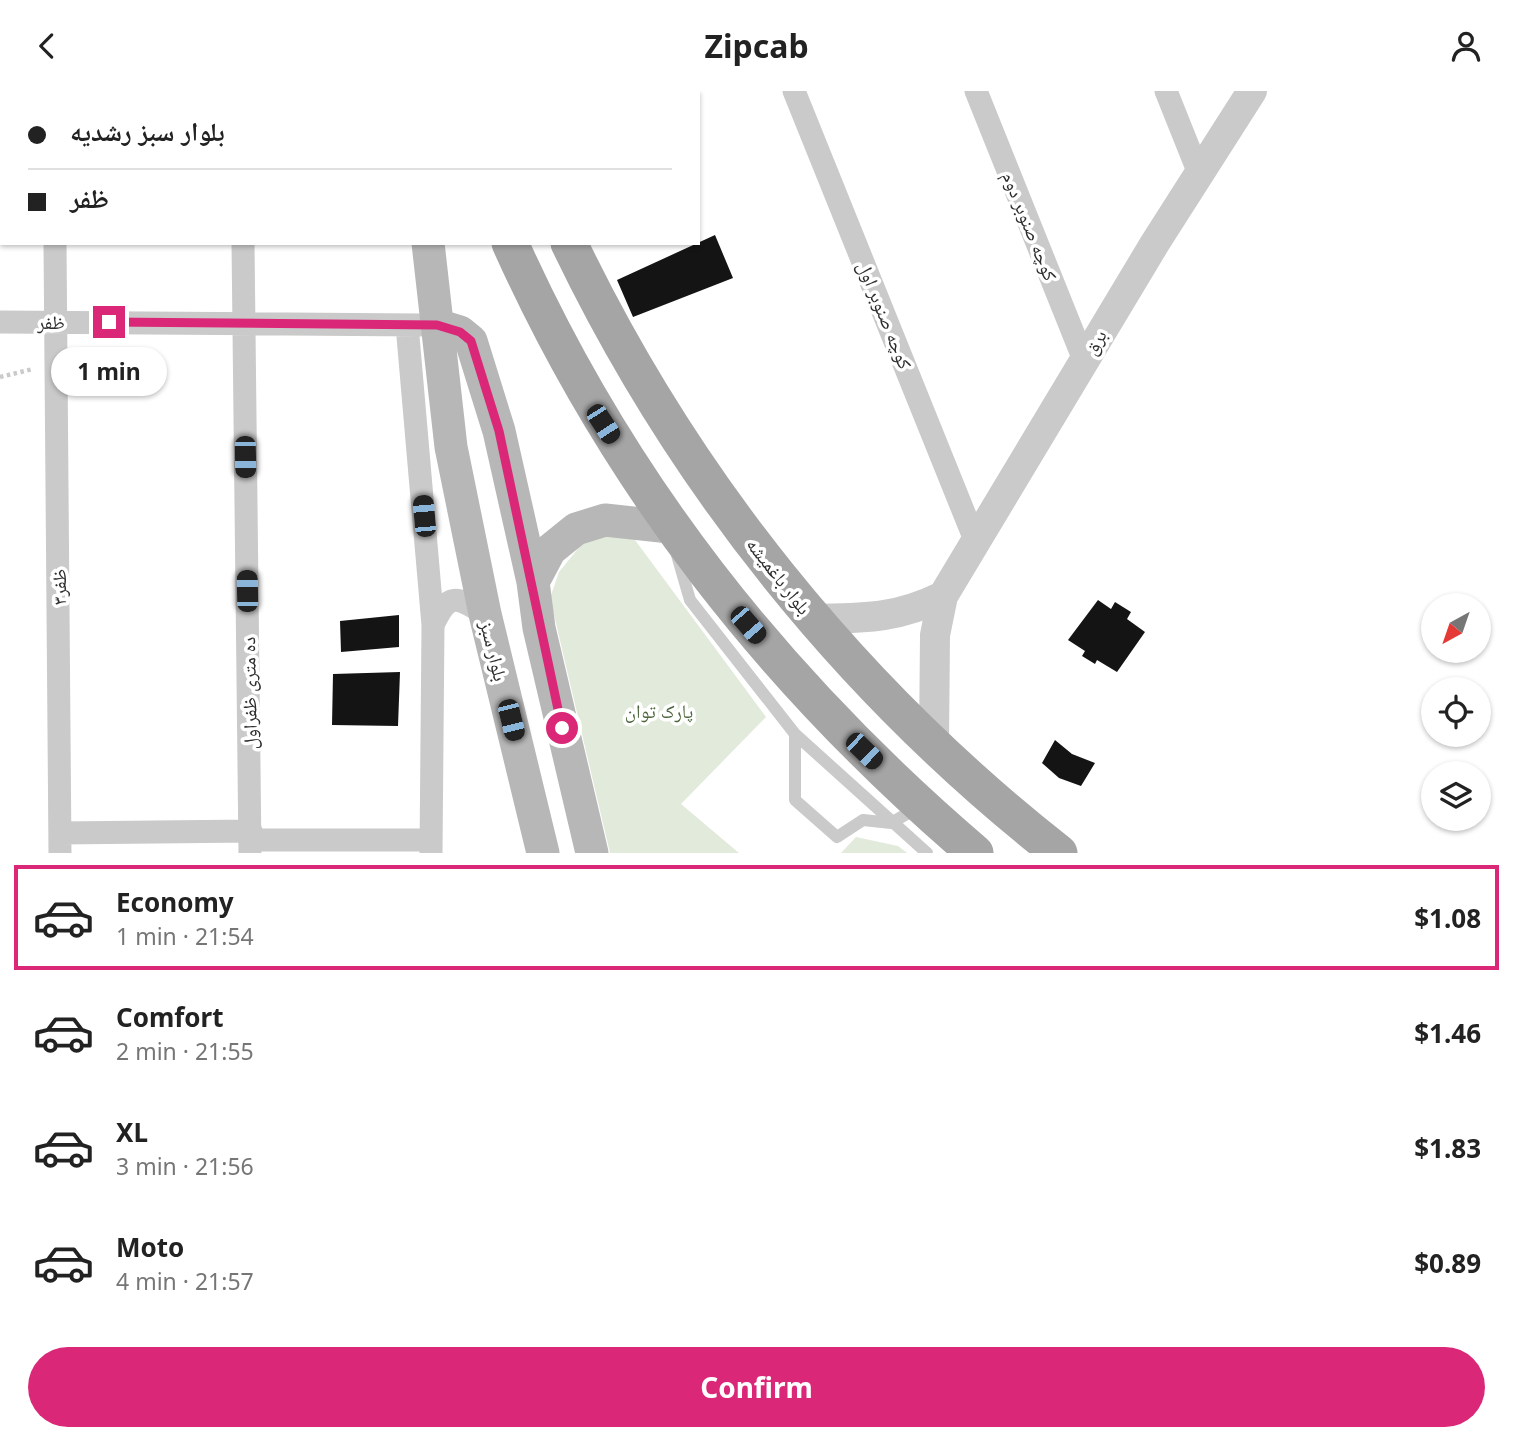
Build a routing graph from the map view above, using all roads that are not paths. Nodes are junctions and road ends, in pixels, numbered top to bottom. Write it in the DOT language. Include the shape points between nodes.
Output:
graph roads {
  1 [pos="794,91"];
  2 [pos="976,91"];
  3 [pos="1166,91"];
  4 [pos="1252,91"];
  5 [pos="1200,176"];
  6 [pos="55,245"];
  7 [pos="243,245"];
  8 [pos="428,245"];
  9 [pos="511,245"];
  10 [pos="570,245"];
  11 [pos="0,321"];
  12 [pos="55,322"];
  13 [pos="243,323"];
  14 [pos="422,325"];
  15 [pos="1084,360"];
  16 [pos="670,527"];
  17 [pos="975,540"];
  18 [pos="533,582"];
  19 [pos="943,596"];
  20 [pos="485,614"];
  21 [pos="813,619"];
  22 [pos="433,625"];
  23 [pos="795,734"];
  24 [pos="934,743"];
  25 [pos="906,815"];
  26 [pos="250,841"];
  27 [pos="60,843"];
  28 [pos="431,847"];
  29 [pos="543,853"];
  30 [pos="592,853"];
  31 [pos="927,853"];
  32 [pos="975,853"];
  33 [pos="1059,853"];
  1 -- 17 [label="street, کوچه صنوبر اول"];
  2 -- 15 [label="street, کوچه صنوبر دوم"];
  3 -- 5 [label="street"];
  4 -- 5 [label="street, برق"];
  5 -- 15 [label="street, برق"];
  6 -- 12 [label="street, ظفر۳"];
  7 -- 13 [label="street, ده متری ظفراول"];
  8 -- 14 [label="main road, بلوار سبز"];
  9 -- 16 [label="main road" via="603,424"];
  10 -- 21 [label="main road, بلوار باغمیشه" via="670,429 782,584"];
  11 -- 12 [label="street, ظفر"];
  12 -- 13 [label="street, ظفر"];
  12 -- 27 [label="street, ظفر۳"];
  13 -- 14 [label="street, ظفر"];
  13 -- 26 [label="street, ده متری ظفراول"];
  14 -- 18 [label="main road" via="460,332 471,341 499,431"];
  14 -- 20 [label="main road, بلوار سبز"];
  14 -- 22 [label="street"];
  15 -- 17 [label="street, برق"];
  16 -- 18 [label="main road" via="606,520 576,529 550,550"];
  16 -- 23 [label="lane" via="690,600"];
  16 -- 25 [label="main road"];
  17 -- 19 [label="street, برق"];
  18 -- 30 [label="main road" via="539,628"];
  19 -- 21 [label="street" via="914,610 873,618"];
  19 -- 24 [label="street, برق" via="935,635"];
  20 -- 22 [label="street" via="461,599 450,600"];
  20 -- 29 [label="main road, بلوار سبز"];
  21 -- 24 [label="main road, بلوار باغمیشه" via="879,693"];
  22 -- 28 [label="street"];
  23 -- 25 [label="lane"];
  23 -- 25 [label="lane" via="795,800 819,824 837,837 863,820"];
  24 -- 33 [label="main road, بلوار باغمیشه" via="999,806"];
  25 -- 31 [label="lane"];
  25 -- 32 [label="main road"];
  26 -- 27 [label="street"];
  26 -- 28 [label="street"];
}
